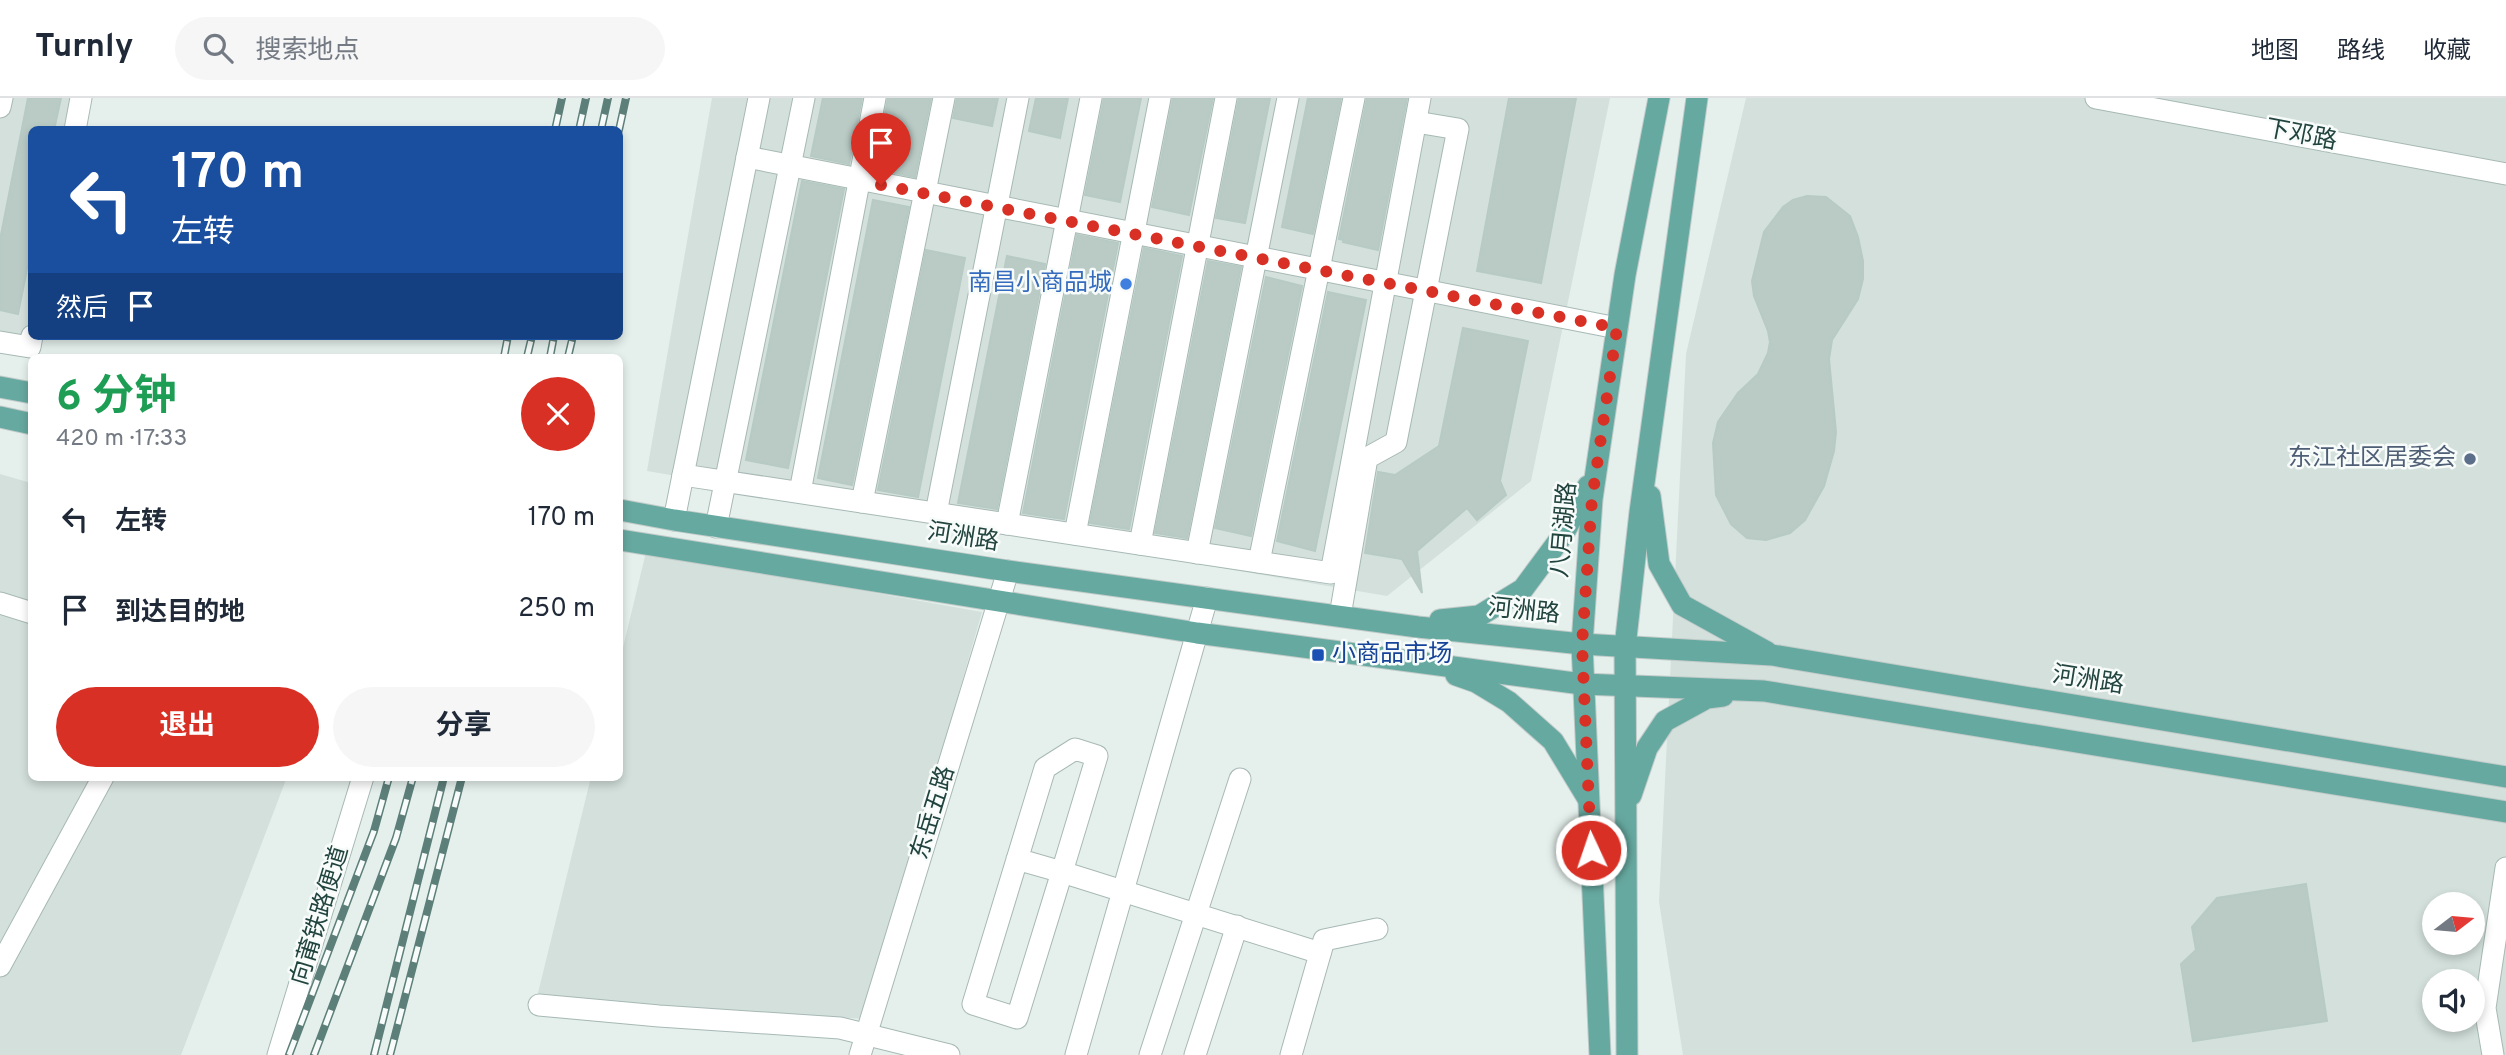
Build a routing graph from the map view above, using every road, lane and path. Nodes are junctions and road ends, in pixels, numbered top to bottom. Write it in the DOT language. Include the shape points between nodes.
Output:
graph roads {
  1 [pos="2,98"];
  2 [pos="81,98"];
  3 [pos="759,98"];
  4 [pos="804,98"];
  5 [pos="875,98"];
  6 [pos="944,98"];
  7 [pos="1018,98"];
  8 [pos="1091,98"];
  9 [pos="1160,98"];
  10 [pos="1226,98"];
  11 [pos="1288,98"];
  12 [pos="1354,98"];
  13 [pos="1420,98"];
  14 [pos="1660,98"];
  15 [pos="1697,98"];
  16 [pos="2096,98"];
  17 [pos="0,107"];
  18 [pos="1416,122"];
  19 [pos="76,126"];
  20 [pos="747,157"];
  21 [pos="790,167"];
  22 [pos="2506,174"];
  23 [pos="859,181"];
  24 [pos="924,194"];
  25 [pos="997,208"];
  26 [pos="1067,221"];
  27 [pos="1133,234"];
  28 [pos="1197,247"];
  29 [pos="1256,258"];
  30 [pos="1319,270"];
  31 [pos="1385,283"];
  32 [pos="1425,291"];
  33 [pos="1617,328"];
  34 [pos="31,340"];
  35 [pos="0,342"];
  36 [pos="0,387"];
  37 [pos="28,392"];
  38 [pos="0,417"];
  39 [pos="28,423"];
  40 [pos="1646,469"];
  41 [pos="1596,472"];
  42 [pos="683,475"];
  43 [pos="726,481"];
  44 [pos="800,492"];
  45 [pos="862,502"];
  46 [pos="623,511"];
  47 [pos="936,513"];
  48 [pos="674,520"];
  49 [pos="1007,524"];
  50 [pos="716,527"];
  51 [pos="1075,534"];
  52 [pos="623,540"];
  53 [pos="1140,544"];
  54 [pos="1197,553"];
  55 [pos="1259,562"];
  56 [pos="1008,571"];
  57 [pos="1207,598"];
  58 [pos="0,603"];
  59 [pos="998,603"];
  60 [pos="28,612"];
  61 [pos="1339,616"];
  62 [pos="1404,625"];
  63 [pos="1197,633"];
  64 [pos="1582,644"];
  65 [pos="1625,647"];
  66 [pos="1772,655"];
  67 [pos="1422,663"];
  68 [pos="1582,684"];
  69 [pos="1625,685"];
  70 [pos="1764,691"];
  71 [pos="2506,778"];
  72 [pos="1240,779"];
  73 [pos="101,781"];
  74 [pos="362,781"];
  75 [pos="1588,799"];
  76 [pos="2506,812"];
  77 [pos="1625,814"];
  78 [pos="1017,859"];
  79 [pos="2506,868"];
  80 [pos="1062,872"];
  81 [pos="1123,891"];
  82 [pos="1196,914"];
  83 [pos="1237,926"];
  84 [pos="1377,929"];
  85 [pos="1320,953"];
  86 [pos="0,966"];
  87 [pos="539,1005"];
  88 [pos="863,1045"];
  89 [pos="278,1055"];
  90 [pos="948,1055"];
  91 [pos="1076,1055"];
  92 [pos="1150,1055"];
  93 [pos="1195,1055"];
  94 [pos="1291,1055"];
  95 [pos="1601,1055"];
  96 [pos="1627,1055"];
  97 [pos="2493,1055"];
  1 -- 17 [label="street"];
  2 -- 19 [label="street"];
  3 -- 20 [label="street"];
  4 -- 21 [label="street"];
  5 -- 23 [label="street"];
  6 -- 24 [label="street"];
  7 -- 25 [label="street"];
  8 -- 26 [label="street"];
  9 -- 27 [label="street"];
  10 -- 28 [label="street"];
  11 -- 29 [label="street"];
  12 -- 30 [label="street"];
  13 -- 18 [label="street"];
  14 -- 33 [label="main road, 八月湖路"];
  15 -- 40 [label="main road"];
  16 -- 22 [label="street, 下邓路"];
  18 -- 31 [label="street"];
  18 -- 32 [label="street" via="1458,129"];
  20 -- 21 [label="street"];
  20 -- 42 [label="street"];
  21 -- 23 [label="street"];
  21 -- 43 [label="street"];
  23 -- 24 [label="street"];
  23 -- 44 [label="street"];
  24 -- 25 [label="street"];
  24 -- 45 [label="street"];
  25 -- 26 [label="street"];
  25 -- 47 [label="street"];
  26 -- 27 [label="street"];
  26 -- 49 [label="street"];
  27 -- 28 [label="street"];
  27 -- 51 [label="street"];
  28 -- 29 [label="street"];
  28 -- 53 [label="street"];
  29 -- 30 [label="street"];
  29 -- 54 [label="street"];
  30 -- 31 [label="street"];
  30 -- 55 [label="street"];
  31 -- 32 [label="street"];
  31 -- 55 [label="street" via="1331,573"];
  32 -- 33 [label="street"];
  32 -- 61 [label="street" via="1396,442 1367,458"];
  33 -- 41 [label="main road, 八月湖路"];
  34 -- 35 [label="street" via="30,347"];
  36 -- 37 [label="main road"];
  38 -- 39 [label="main road"];
  40 -- 65 [label="main road"];
  40 -- 66 [label="main road" via="1659,564 1682,605"];
  41 -- 62 [label="main road" via="1563,535 1523,589 1479,616"];
  41 -- 64 [label="main road, 八月湖路"];
  42 -- 43 [label="street"];
  42 -- 48 [label="street"];
  43 -- 44 [label="street"];
  43 -- 50 [label="street"];
  44 -- 45 [label="street"];
  45 -- 47 [label="street"];
  46 -- 48 [label="main road, 河洲路"];
  47 -- 49 [label="street"];
  48 -- 50 [label="main road, 河洲路"];
  49 -- 51 [label="street"];
  50 -- 56 [label="main road, 河洲路"];
  51 -- 53 [label="street"];
  52 -- 59 [label="main road"];
  53 -- 54 [label="street"];
  54 -- 55 [label="street"];
  56 -- 57 [label="main road, 河洲路"];
  56 -- 59 [label="street, 东岳五路"];
  57 -- 61 [label="main road, 河洲路"];
  57 -- 63 [label="street"];
  58 -- 60 [label="street"];
  59 -- 63 [label="main road"];
  59 -- 88 [label="street, 东岳五路"];
  61 -- 62 [label="main road, 河洲路"];
  62 -- 64 [label="main road, 河洲路"];
  63 -- 67 [label="main road"];
  63 -- 81 [label="street"];
  64 -- 65 [label="main road, 河洲路"];
  64 -- 68 [label="main road, 八月湖路"];
  65 -- 66 [label="main road, 河洲路"];
  65 -- 69 [label="main road"];
  66 -- 71 [label="main road, 河洲路"];
  67 -- 68 [label="main road"];
  67 -- 75 [label="main road" via="1476,682 1510,702 1553,741"];
  68 -- 69 [label="main road"];
  68 -- 75 [label="main road, 八月湖路"];
  69 -- 70 [label="main road"];
  69 -- 77 [label="main road"];
  70 -- 76 [label="main road"];
  70 -- 77 [label="main road" via="1707,698 1665,721 1647,748"];
  72 -- 82 [label="street"];
  73 -- 86 [label="street"];
  74 -- 89 [label="street, 向莆铁路便道"];
  75 -- 95 [label="main road, 八月湖路"];
  77 -- 96 [label="main road"];
  78 -- 80 [label="street"];
  78 -- 80 [label="street" via="1045,768 1075,749 1097,756"];
  78 -- 80 [label="street" via="973,1004 1017,1018"];
  79 -- 97 [label="street" via="2485,1008"];
  80 -- 81 [label="street"];
  81 -- 82 [label="street"];
  81 -- 91 [label="street"];
  82 -- 83 [label="street"];
  82 -- 92 [label="street"];
  83 -- 85 [label="street"];
  83 -- 93 [label="street"];
  84 -- 85 [label="street" via="1324,940"];
  85 -- 94 [label="street"];
  87 -- 88 [label="street" via="840,1028"];
  88 -- 90 [label="street"];
}
